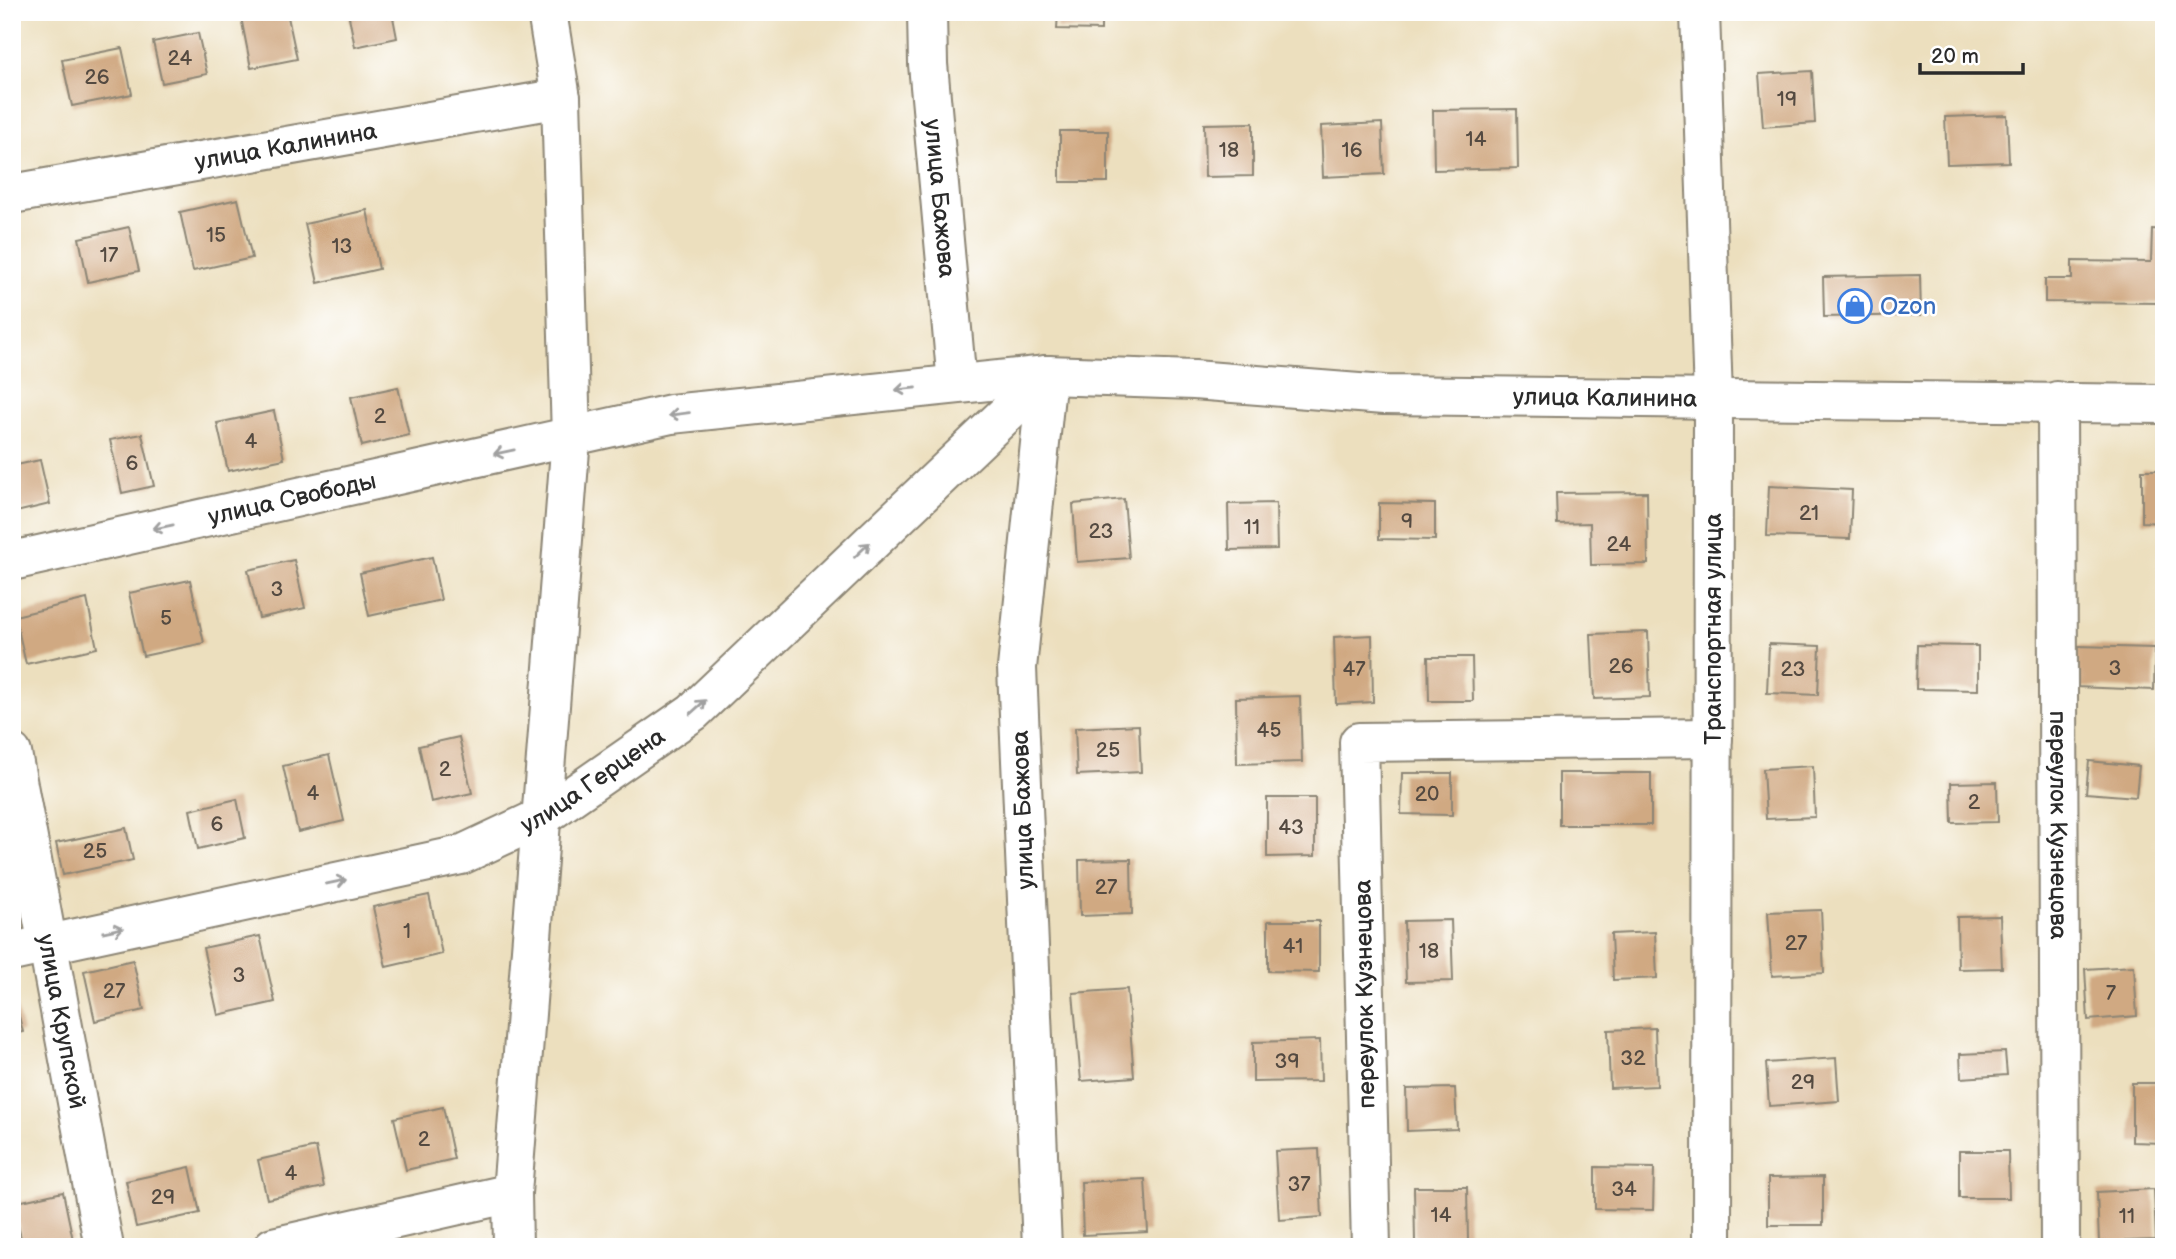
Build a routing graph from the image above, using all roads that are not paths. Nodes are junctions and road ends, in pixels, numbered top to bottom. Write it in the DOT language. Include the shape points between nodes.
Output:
graph roads {
  1 [pos="547,12"];
  2 [pos="927,12"];
  3 [pos="1700,12"];
  4 [pos="561,98"];
  5 [pos="12,194"];
  6 [pos="1046,375"];
  7 [pos="957,384"];
  8 [pos="1713,398"];
  9 [pos="2057,401"];
  10 [pos="2164,404"];
  11 [pos="571,437"];
  12 [pos="12,561"];
  13 [pos="1713,738"];
  14 [pos="12,753"];
  15 [pos="542,817"];
  16 [pos="29,949"];
  17 [pos="512,1193"];
  18 [pos="104,1247"];
  19 [pos="273,1247"];
  20 [pos="513,1247"];
  21 [pos="1042,1247"];
  22 [pos="1371,1247"];
  23 [pos="1712,1247"];
  24 [pos="2060,1247"];
  1 -- 4 [label="street"];
  2 -- 7 [label="street, улица Бажова"];
  3 -- 8 [label="street, Транспортная улица"];
  4 -- 5 [label="street, улица Калинина"];
  4 -- 11 [label="street"];
  6 -- 7 [label="street, улица Калинина"];
  6 -- 8 [label="street, улица Калинина" via="1194,380 1384,396"];
  15 -- 6 [label="street, улица Герцена, one-way" via="693,712"];
  6 -- 21 [label="street, улица Бажова" via="1017,668"];
  7 -- 11 [label="street, улица Свободы, one-way" via="671,414"];
  8 -- 9 [label="street, улица Калинина"];
  8 -- 13 [label="street, Транспортная улица"];
  9 -- 10 [label="street, улица Калинина"];
  9 -- 24 [label="street, переулок Кузнецова"];
  11 -- 12 [label="street, улица Свободы, one-way"];
  11 -- 15 [label="street"];
  13 -- 22 [label="street, переулок Кузнецова" via="1359,742"];
  13 -- 23 [label="street, Транспортная улица"];
  14 -- 16 [label="street, улица Крупской"];
  16 -- 15 [label="street, улица Герцена, one-way" via="461,855"];
  15 -- 17 [label="street"];
  16 -- 18 [label="street, улица Крупской"];
  17 -- 19 [label="street"];
  17 -- 20 [label="street"];
}
